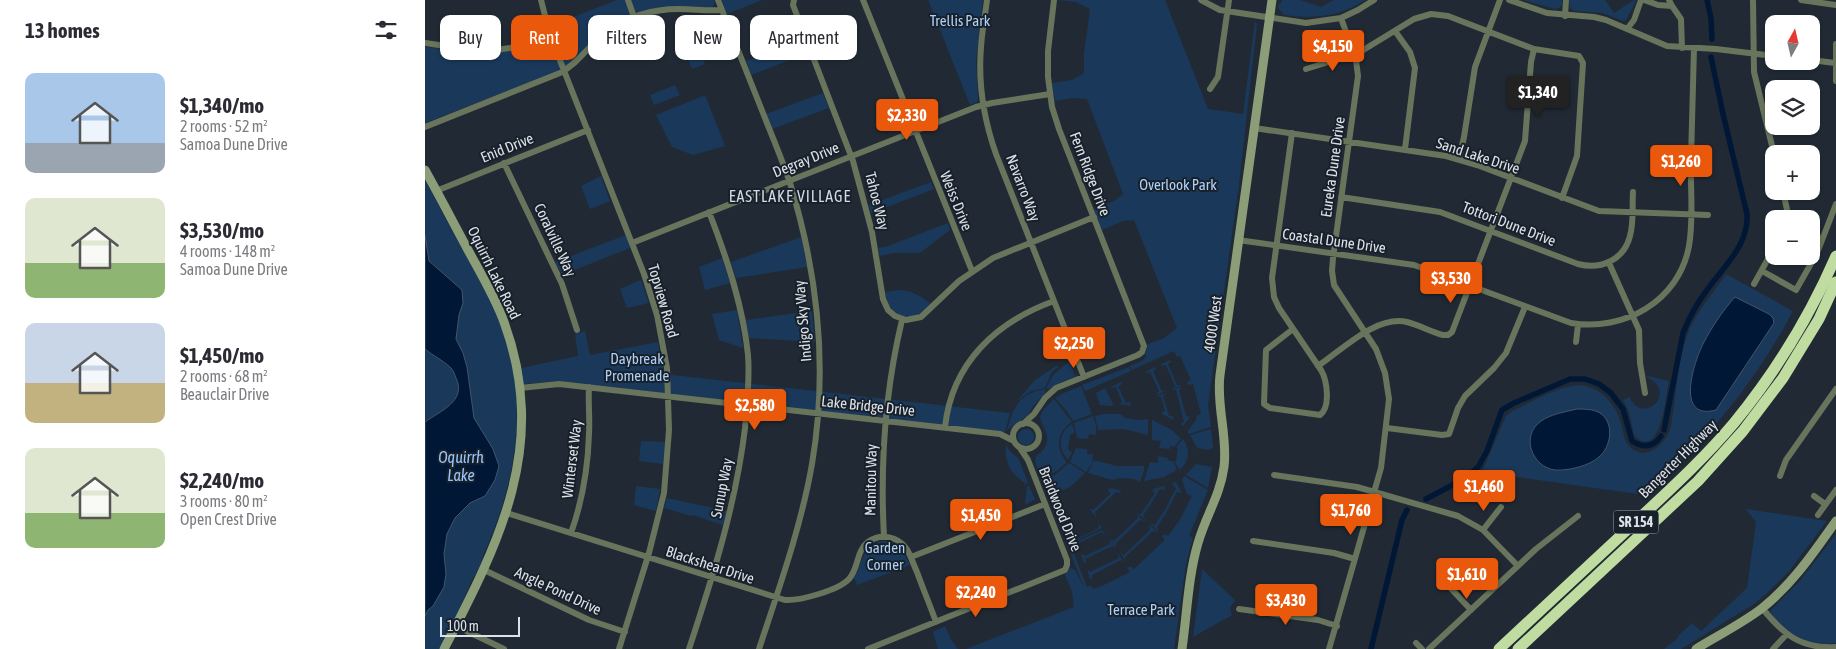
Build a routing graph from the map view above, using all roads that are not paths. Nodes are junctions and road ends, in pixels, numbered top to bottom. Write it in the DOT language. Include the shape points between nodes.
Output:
graph roads {
  1 [pos="541,0"];
  2 [pos="628,0"];
  3 [pos="718,0"];
  4 [pos="794,0"];
  5 [pos="863,0"];
  6 [pos="987,0"];
  7 [pos="1054,0"];
  8 [pos="1201,0"];
  9 [pos="1229,0"];
  10 [pos="1272,0"];
  11 [pos="1374,0"];
  12 [pos="1500,0"];
  13 [pos="1509,0"];
  14 [pos="1565,0"];
  15 [pos="1753,0"];
  16 [pos="1801,0"];
  17 [pos="1641,2"];
  18 [pos="1670,3"];
  19 [pos="1836,5"];
  20 [pos="722,10"];
  21 [pos="1227,12"];
  22 [pos="545,15"];
  23 [pos="633,15"];
  24 [pos="644,15"];
  25 [pos="1565,16"];
  26 [pos="1269,18"];
  27 [pos="1341,18"];
  28 [pos="1629,26"];
  29 [pos="1395,31"];
  30 [pos="1488,32"];
  31 [pos="425,43"];
  32 [pos="1836,44"];
  33 [pos="511,47"];
  34 [pos="1681,48"];
  35 [pos="1694,48"];
  36 [pos="1534,49"];
  37 [pos="588,50"];
  38 [pos="1754,53"];
  39 [pos="1354,55"];
  40 [pos="1765,55"];
  41 [pos="560,60"];
  42 [pos="1820,61"];
  43 [pos="1835,63"];
  44 [pos="1306,69"];
  45 [pos="564,71"];
  46 [pos="1836,80"];
  47 [pos="1210,88"];
  48 [pos="1050,94"];
  49 [pos="983,104"];
  50 [pos="425,127"];
  51 [pos="1254,128"];
  52 [pos="588,130"];
  53 [pos="915,131"];
  54 [pos="1293,133"];
  55 [pos="1349,141"];
  56 [pos="1772,145"];
  57 [pos="1405,149"];
  58 [pos="852,156"];
  59 [pos="1459,159"];
  60 [pos="504,163"];
  61 [pos="425,170"];
  62 [pos="1511,178"];
  63 [pos="789,181"];
  64 [pos="436,191"];
  65 [pos="1633,192"];
  66 [pos="1341,197"];
  67 [pos="1563,198"];
  68 [pos="1836,204"];
  69 [pos="709,212"];
  70 [pos="1632,213"];
  71 [pos="1691,215"];
  72 [pos="1708,215"];
  73 [pos="1094,217"];
  74 [pos="1491,231"];
  75 [pos="1820,238"];
  76 [pos="1823,239"];
  77 [pos="1238,240"];
  78 [pos="1031,242"];
  79 [pos="632,243"];
  80 [pos="1277,246"];
  81 [pos="1333,254"];
  82 [pos="1836,256"];
  83 [pos="1609,263"];
  84 [pos="1765,264"];
  85 [pos="971,271"];
  86 [pos="1761,271"];
  87 [pos="1836,282"];
  88 [pos="1754,284"];
  89 [pos="1469,286"];
  90 [pos="1054,301"];
  91 [pos="1525,307"];
  92 [pos="1634,316"];
  93 [pos="902,320"];
  94 [pos="1578,324"];
  95 [pos="1293,329"];
  96 [pos="577,330"];
  97 [pos="1366,332"];
  98 [pos="1576,342"];
  99 [pos="1318,366"];
  100 [pos="1084,376"];
  101 [pos="589,387"];
  102 [pos="520,388"];
  103 [pos="1836,389"];
  104 [pos="1645,393"];
  105 [pos="669,396"];
  106 [pos="747,405"];
  107 [pos="818,413"];
  108 [pos="1034,414"];
  109 [pos="885,420"];
  110 [pos="1023,424"];
  111 [pos="945,427"];
  112 [pos="1035,427"];
  113 [pos="1387,428"];
  114 [pos="1015,430"];
  115 [pos="1004,434"];
  116 [pos="1014,441"];
  117 [pos="1033,447"];
  118 [pos="1020,448"];
  119 [pos="1028,460"];
  120 [pos="1274,476"];
  121 [pos="1780,476"];
  122 [pos="1836,490"];
  123 [pos="1374,492"];
  124 [pos="1814,496"];
  125 [pos="1045,504"];
  126 [pos="1825,504"];
  127 [pos="1501,507"];
  128 [pos="507,513"];
  129 [pos="1818,514"];
  130 [pos="1578,516"];
  131 [pos="1836,521"];
  132 [pos="1483,530"];
  133 [pos="571,533"];
  134 [pos="883,537"];
  135 [pos="1253,542"];
  136 [pos="911,557"];
  137 [pos="648,558"];
  138 [pos="1355,559"];
  139 [pos="1518,566"];
  140 [pos="482,569"];
  141 [pos="712,578"];
  142 [pos="1442,579"];
  143 [pos="775,599"];
  144 [pos="1762,608"];
  145 [pos="1239,609"];
  146 [pos="1471,610"];
  147 [pos="936,622"];
  148 [pos="456,626"];
  149 [pos="1337,626"];
  150 [pos="625,632"];
  151 [pos="1785,635"];
  152 [pos="1416,643"];
  153 [pos="1836,647"];
  154 [pos="444,649"];
  155 [pos="504,649"];
  156 [pos="619,649"];
  157 [pos="689,649"];
  158 [pos="759,649"];
  159 [pos="867,649"];
  160 [pos="1182,649"];
  161 [pos="1329,649"];
  162 [pos="1422,649"];
  163 [pos="1429,649"];
  164 [pos="1499,649"];
  165 [pos="1518,649"];
  166 [pos="1695,649"];
  167 [pos="1773,649"];
  1 -- 22 [label="street, Topview Road"];
  2 -- 23 [label="street"];
  3 -- 20 [label="street, Indigo Sky Way"];
  4 -- 58 [label="street, Tahoe Way" via="798,18"];
  5 -- 53 [label="street, Weiss Drive"];
  6 -- 49 [label="street, Navarro Way" via="981,58"];
  7 -- 48 [label="street, Fern Ridge Drive" via="1048,60"];
  8 -- 21 [label="street"];
  9 -- 21 [label="street"];
  10 -- 26 [label="street, 4000 West"];
  11 -- 27 [label="street"];
  12 -- 30 [label="street"];
  13 -- 25 [label="street" via="1538,11"];
  14 -- 25 [label="street"];
  15 -- 38 [label="street"];
  16 -- 19 [label="street"];
  17 -- 18 [label="street"];
  17 -- 28 [label="street" via="1636,6"];
  18 -- 34 [label="street" via="1681,19"];
  20 -- 24 [label="street" via="668,10"];
  20 -- 63 [label="street, Indigo Sky Way"];
  21 -- 26 [label="street"];
  21 -- 47 [label="street" via="1218,78"];
  25 -- 28 [label="street" via="1600,18"];
  26 -- 27 [label="street" via="1306,23"];
  26 -- 51 [label="street, 4000 West"];
  27 -- 39 [label="street, Eureka Dune Drive"];
  28 -- 34 [label="street" via="1660,44"];
  29 -- 30 [label="street" via="1419,16 1437,14"];
  29 -- 39 [label="street"];
  29 -- 57 [label="street" via="1410,52 1415,68"];
  30 -- 36 [label="street"];
  30 -- 59 [label="street" via="1475,67"];
  31 -- 33 [label="street" via="478,50"];
  32 -- 43 [label="street"];
  34 -- 35 [label="street"];
  35 -- 38 [label="street"];
  35 -- 71 [label="street, Coastal Dune Drive"];
  36 -- 62 [label="street" via="1526,136"];
  36 -- 67 [label="street" via="1577,56 1583,62 1577,156"];
  37 -- 45 [label="street"];
  38 -- 40 [label="street"];
  38 -- 56 [label="street" via="1755,76"];
  39 -- 44 [label="street"];
  39 -- 55 [label="street, Eureka Dune Drive" via="1358,76"];
  41 -- 45 [label="street, Topview Road"];
  42 -- 43 [label="street"];
  43 -- 46 [label="street"];
  45 -- 50 [label="street"];
  45 -- 52 [label="street, Topview Road"];
  48 -- 49 [label="street, Degray Drive"];
  48 -- 73 [label="street, Fern Ridge Drive" via="1059,129"];
  49 -- 53 [label="street, Degray Drive"];
  49 -- 78 [label="street, Navarro Way" via="994,147"];
  51 -- 54 [label="street, Sand Lake Drive"];
  51 -- 77 [label="street, 4000 West"];
  52 -- 60 [label="street, Enid Drive"];
  52 -- 79 [label="street, Topview Road"];
  53 -- 58 [label="street, Degray Drive"];
  53 -- 85 [label="street, Weiss Drive"];
  54 -- 55 [label="street, Sand Lake Drive"];
  54 -- 80 [label="street"];
  55 -- 57 [label="street, Sand Lake Drive"];
  55 -- 66 [label="street, Eureka Dune Drive"];
  57 -- 59 [label="street, Sand Lake Drive"];
  58 -- 63 [label="street, Degray Drive"];
  58 -- 93 [label="street, Tahoe Way" via="871,224 883,299 891,314"];
  59 -- 62 [label="street, Sand Lake Drive"];
  60 -- 64 [label="street, Enid Drive"];
  60 -- 96 [label="street, Coralville Way" via="562,284"];
  61 -- 64 [label="street, Oquirrh Lake Road"];
  62 -- 67 [label="street, Sand Lake Drive"];
  62 -- 74 [label="street"];
  63 -- 69 [label="street, Degray Drive"];
  63 -- 107 [label="street, Indigo Sky Way" via="814,289 819,346"];
  64 -- 102 [label="street, Oquirrh Lake Road" via="499,309 511,343"];
  65 -- 70 [label="street"];
  66 -- 74 [label="street, Tottori Dune Drive" via="1435,210"];
  66 -- 81 [label="street, Eureka Dune Drive"];
  67 -- 70 [label="street, Sand Lake Drive" via="1599,211"];
  68 -- 76 [label="street"];
  69 -- 79 [label="street, Degray Drive"];
  69 -- 106 [label="street, Sunup Way" via="728,263 743,321 748,364"];
  70 -- 71 [label="street, Sand Lake Drive"];
  70 -- 83 [label="street" via="1627,245"];
  71 -- 72 [label="street, Sand Lake Drive"];
  71 -- 92 [label="street, Coastal Dune Drive" via="1689,247 1679,273 1654,304"];
  73 -- 78 [label="street"];
  73 -- 100 [label="street, Fern Ridge Drive" via="1143,342 1143,350 1138,355"];
  74 -- 83 [label="street, Tottori Dune Drive" via="1578,264"];
  74 -- 89 [label="street"];
  75 -- 76 [label="street"];
  76 -- 86 [label="street" via="1796,290"];
  77 -- 80 [label="street, Coastal Dune Drive"];
  77 -- 160 [label="street, 4000 West" via="1219,383 1224,464 1217,498 1196,550"];
  78 -- 85 [label="street"];
  78 -- 90 [label="street, Navarro Way"];
  79 -- 105 [label="street, Topview Road" via="657,315"];
  80 -- 81 [label="street, Coastal Dune Drive"];
  80 -- 95 [label="street" via="1273,290 1279,308"];
  81 -- 89 [label="street, Coastal Dune Drive" via="1413,265"];
  81 -- 97 [label="street, Eureka Dune Drive" via="1331,271 1334,285"];
  82 -- 164 [label="highway, Bangerter Highway / SR 154" via="1789,346 1763,386 1725,433 1683,478"];
  83 -- 92 [label="street"];
  84 -- 86 [label="street"];
  85 -- 93 [label="street" via="925,314"];
  86 -- 88 [label="street"];
  87 -- 165 [label="highway, Bangerter Highway / SR 154" via="1819,319 1783,378 1743,431 1698,481"];
  89 -- 91 [label="street, Coastal Dune Drive"];
  89 -- 97 [label="street" via="1453,330 1448,335 1400,321 1383,323"];
  90 -- 100 [label="street, Navarro Way"];
  90 -- 111 [label="street" via="1009,322 981,346 965,368 952,395"];
  91 -- 94 [label="street, Coastal Dune Drive"];
  91 -- 113 [label="street" via="1506,353 1465,396 1449,434"];
  92 -- 94 [label="street, Coastal Dune Drive" via="1605,325"];
  92 -- 104 [label="street" via="1640,334"];
  93 -- 109 [label="street, Manitou Way"];
  94 -- 98 [label="street"];
  95 -- 99 [label="street"];
  95 -- 99 [label="street" via="1266,350 1265,406 1322,414 1327,389"];
  97 -- 99 [label="street"];
  97 -- 113 [label="street, Eureka Dune Drive" via="1387,381"];
  100 -- 108 [label="street" via="1053,391"];
  101 -- 102 [label="street, Lake Bridge Drive" via="559,384"];
  101 -- 105 [label="street, Lake Bridge Drive"];
  101 -- 133 [label="street, Winterset Way" via="586,467"];
  102 -- 128 [label="street, Oquirrh Lake Road" via="520,450"];
  103 -- 121 [label="street" via="1785,461"];
  105 -- 106 [label="street, Lake Bridge Drive"];
  105 -- 137 [label="street, Topview Road" via="666,476"];
  106 -- 107 [label="street, Lake Bridge Drive"];
  106 -- 141 [label="street, Sunup Way" via="736,486"];
  107 -- 109 [label="street, Lake Bridge Drive"];
  107 -- 143 [label="street, Indigo Sky Way" via="807,488"];
  108 -- 110 [label="street"];
  108 -- 112 [label="street"];
  109 -- 111 [label="street, Lake Bridge Drive"];
  109 -- 134 [label="street, Manitou Way"];
  110 -- 112 [label="street"];
  110 -- 114 [label="street"];
  111 -- 115 [label="street, Lake Bridge Drive"];
  112 -- 117 [label="street" via="1039,438"];
  113 -- 123 [label="street, Eureka Dune Drive"];
  114 -- 115 [label="street, Lake Bridge Drive"];
  114 -- 116 [label="street"];
  115 -- 116 [label="street, Lake Bridge Drive"];
  116 -- 118 [label="street"];
  117 -- 118 [label="street"];
  117 -- 119 [label="street, Braidwood Drive"];
  118 -- 119 [label="street, Braidwood Drive"];
  119 -- 125 [label="street, Braidwood Drive"];
  120 -- 123 [label="street"];
  122 -- 126 [label="street"];
  123 -- 132 [label="street" via="1458,516"];
  123 -- 138 [label="street, Eureka Dune Drive"];
  124 -- 126 [label="street"];
  125 -- 136 [label="street"];
  125 -- 147 [label="street, Braidwood Drive" via="1067,560 1062,572"];
  126 -- 129 [label="street"];
  127 -- 132 [label="street"];
  128 -- 133 [label="street, Blackshear Drive"];
  128 -- 140 [label="street, Oquirrh Lake Road"];
  130 -- 139 [label="street"];
  131 -- 144 [label="street" via="1797,573"];
  132 -- 139 [label="street"];
  133 -- 137 [label="street, Blackshear Drive"];
  134 -- 136 [label="street, Manitou Way" via="900,542"];
  134 -- 143 [label="street, Blackshear Drive" via="864,547 854,571 842,584 803,599"];
  135 -- 138 [label="street"];
  136 -- 147 [label="street, Manitou Way"];
  137 -- 141 [label="street, Blackshear Drive"];
  137 -- 150 [label="street, Topview Road"];
  138 -- 149 [label="street, Eureka Dune Drive"];
  139 -- 146 [label="street"];
  140 -- 148 [label="street, Oquirrh Lake Road"];
  140 -- 150 [label="street, Angle Pond Drive" via="589,620"];
  141 -- 143 [label="street, Blackshear Drive"];
  141 -- 157 [label="street, Sunup Way"];
  142 -- 146 [label="street"];
  143 -- 158 [label="street, Indigo Sky Way"];
  144 -- 151 [label="street"];
  144 -- 166 [label="street"];
  145 -- 149 [label="street" via="1321,620"];
  146 -- 163 [label="street"];
  147 -- 159 [label="street"];
  148 -- 154 [label="street, Oquirrh Lake Road"];
  148 -- 155 [label="street"];
  149 -- 161 [label="street, Eureka Dune Drive"];
  150 -- 156 [label="street, Topview Road"];
  151 -- 153 [label="street" via="1809,646"];
  151 -- 167 [label="street"];
  152 -- 162 [label="street"];
}
